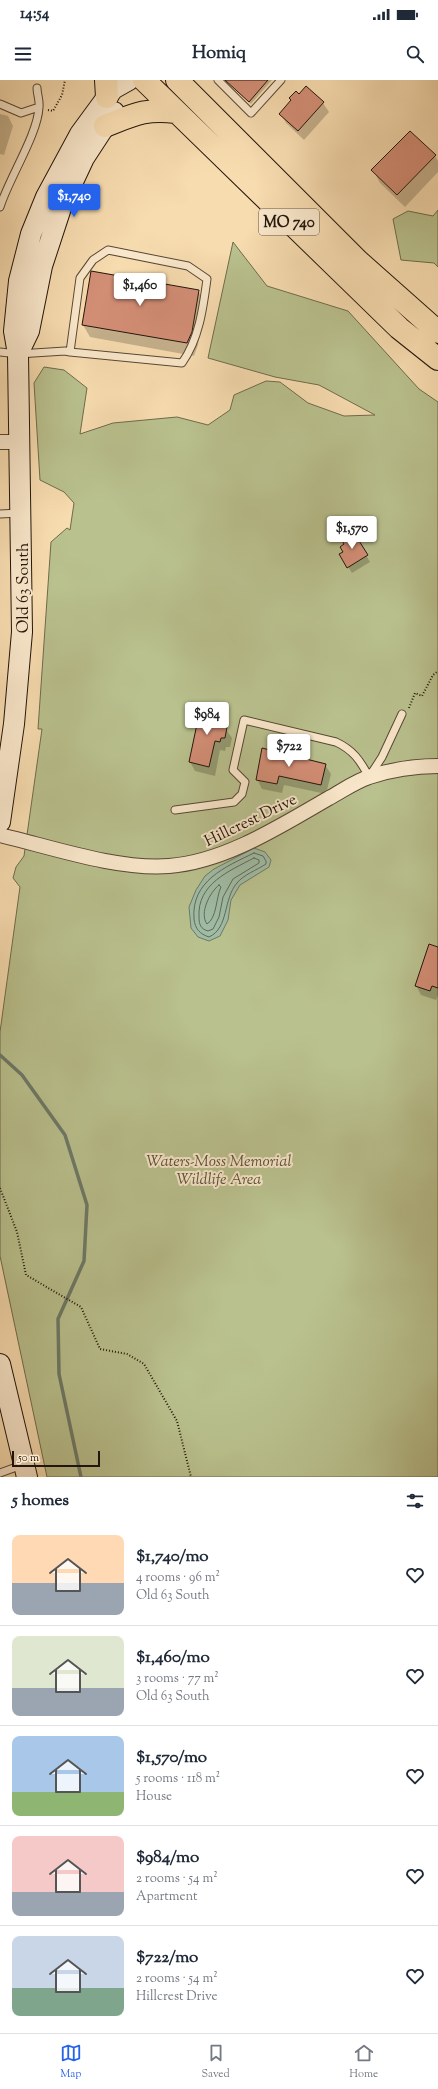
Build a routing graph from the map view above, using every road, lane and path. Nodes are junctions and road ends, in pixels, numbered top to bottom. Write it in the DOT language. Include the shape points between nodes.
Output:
graph roads {
  1 [pos="65,80"];
  2 [pos="129,80"];
  3 [pos="135,80"];
  4 [pos="144,80"];
  5 [pos="177,80"];
  6 [pos="218,80"];
  7 [pos="281,80"];
  8 [pos="37,88"];
  9 [pos="191,88"];
  10 [pos="106,89"];
  11 [pos="0,104"];
  12 [pos="39,107"];
  13 [pos="176,112"];
  14 [pos="105,126"];
  15 [pos="0,207"];
  16 [pos="438,332"];
  17 [pos="70,352"];
  18 [pos="9,353"];
  19 [pos="438,359"];
  20 [pos="10,442"];
  21 [pos="21,513"];
  22 [pos="0,514"];
  23 [pos="438,671"];
  24 [pos="402,714"];
  25 [pos="438,766"];
  26 [pos="369,777"];
  27 [pos="175,810"];
  28 [pos="0,822"];
  29 [pos="0,835"];
  30 [pos="0,1188"];
  31 [pos="0,1364"];
  32 [pos="26,1471"];
  33 [pos="0,1473"];
  34 [pos="191,1477"];
  1 -- 12 [label="path" via="62,95 53,111"];
  2 -- 10 [label="main road, Old 63 South" via="113,89"];
  3 -- 14 [label="main road, Old 63 South"];
  4 -- 13 [label="main road, MO 740"];
  5 -- 9 [label="main road, MO 740"];
  6 -- 7 [label="lane" via="251,113"];
  8 -- 12 [label="lane"];
  9 -- 16 [label="main road, MO 740" via="358,261"];
  10 -- 18 [label="main road, Old 63 South" via="46,197 31,234 19,281"];
  11 -- 12 [label="lane" via="21,113"];
  12 -- 15 [label="lane" via="32,133 5,190"];
  13 -- 14 [label="main road" via="145,111"];
  13 -- 19 [label="main road, MO 740" via="399,328"];
  14 -- 18 [label="main road, Old 63 South" via="84,158 52,231 29,331"];
  17 -- 17 [label="lane" via="182,363 192,349 203,310 207,279 188,266 108,250 93,260 80,278"];
  17 -- 18 [label="lane"];
  18 -- 20 [label="main road, Old 63 South"];
  20 -- 21 [label="main road, Old 63 South"];
  21 -- 22 [label="lane"];
  21 -- 28 [label="main road, Old 63 South" via="22,632 14,724"];
  23 -- 24 [label="path" via="433,675 422,696 415,693 408,709"];
  24 -- 26 [label="lane" via="382,757"];
  25 -- 26 [label="street, Hillcrest Drive"];
  26 -- 27 [label="lane" via="349,748 336,742 244,720 233,770 245,782 242,794 234,802"];
  26 -- 29 [label="street, Hillcrest Drive" via="256,838 211,858 169,866 134,866 105,861"];
  30 -- 34 [label="path" via="17,1232 26,1275 82,1307 100,1349 127,1354 144,1364 177,1421"];
  31 -- 32 [label="main road"];
  32 -- 33 [label="lane"];
}
